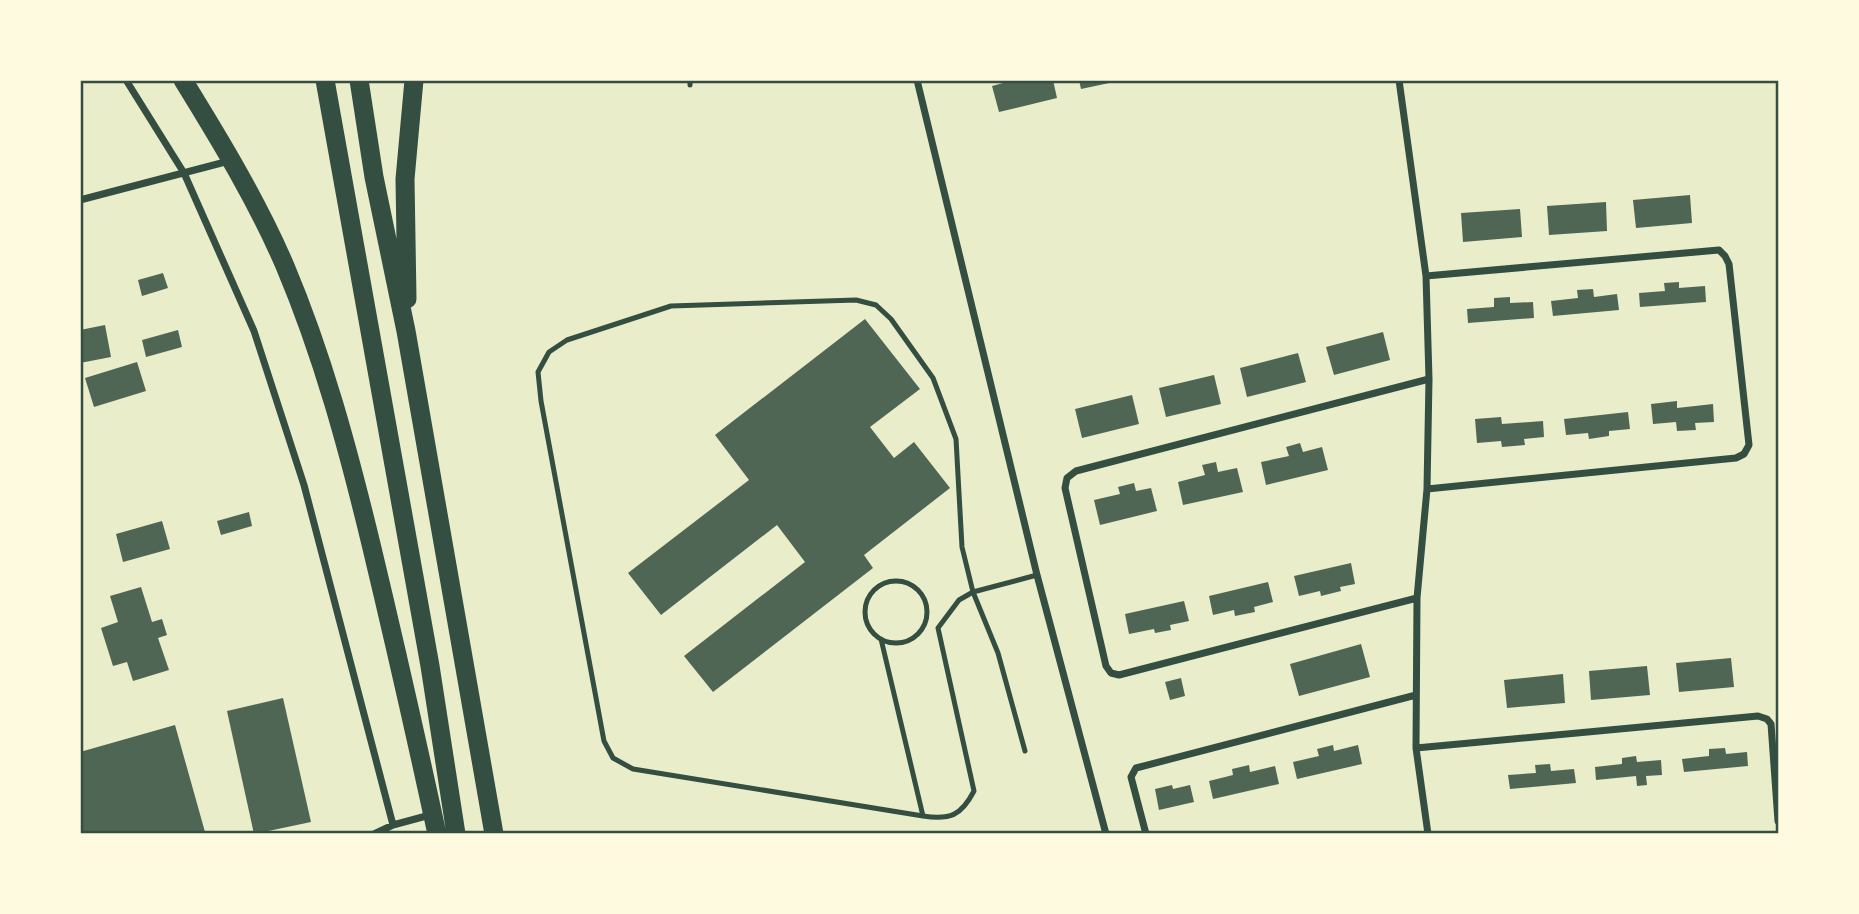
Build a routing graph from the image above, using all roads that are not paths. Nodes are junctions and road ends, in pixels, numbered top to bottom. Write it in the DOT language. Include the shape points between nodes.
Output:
graph roads {
  1 [pos="126,80"];
  2 [pos="183,80"];
  3 [pos="325,80"];
  4 [pos="359,80"];
  5 [pos="414,80"];
  6 [pos="917,80"];
  7 [pos="1399,80"];
  8 [pos="233,160"];
  9 [pos="184,173"];
  10 [pos="80,200"];
  11 [pos="1426,276"];
  12 [pos="406,331"];
  13 [pos="1429,379"];
  14 [pos="1427,489"];
  15 [pos="1037,575"];
  16 [pos="973,592"];
  17 [pos="1417,598"];
  18 [pos="925,624"];
  19 [pos="938,628"];
  20 [pos="881,639"];
  21 [pos="1416,695"];
  22 [pos="1416,748"];
  23 [pos="1025,751"];
  24 [pos="923,816"];
  25 [pos="1779,821"];
  26 [pos="435,824"];
  27 [pos="393,825"];
  28 [pos="374,834"];
  29 [pos="456,834"];
  30 [pos="494,834"];
  31 [pos="1106,834"];
  32 [pos="1146,834"];
  33 [pos="1428,834"];
  1 -- 9 [label="street"];
  2 -- 8 [label="highway"];
  3 -- 29 [label="highway"];
  4 -- 12 [label="highway"];
  5 -- 12 [label="highway" via="405,179"];
  6 -- 15 [label="street"];
  7 -- 11 [label="street"];
  8 -- 9 [label="street"];
  8 -- 26 [label="highway" via="284,265 339,417"];
  9 -- 10 [label="street"];
  9 -- 27 [label="street" via="254,331 304,485"];
  11 -- 13 [label="street"];
  11 -- 14 [label="street" via="1719,250 1729,264 1749,445 1736,458"];
  12 -- 30 [label="highway"];
  13 -- 14 [label="street"];
  13 -- 17 [label="street" via="1076,471 1067,478 1065,488 1111,673"];
  14 -- 17 [label="street"];
  15 -- 16 [label="lane"];
  15 -- 31 [label="street"];
  16 -- 19 [label="lane" via="959,600"];
  16 -- 23 [label="lane" via="998,653"];
  16 -- 24 [label="lane" via="962,547 956,439 933,378 876,304 856,300 671,306 567,340 549,352 538,372 604,741 614,758 633,769"];
  17 -- 21 [label="street"];
  18 -- 19 [label="lane"];
  18 -- 20 [label="lane" via="918,635 906,641"];
  18 -- 20 [label="lane" via="927,605 917,589 890,581 874,590 865,607 868,626"];
  19 -- 24 [label="lane" via="974,792 958,813 942,819"];
  20 -- 24 [label="lane"];
  21 -- 22 [label="street"];
  21 -- 32 [label="street" via="1136,768 1131,777"];
  22 -- 25 [label="street" via="1758,716 1771,724"];
  22 -- 33 [label="street"];
  26 -- 27 [label="street"];
  27 -- 28 [label="street"];
}
